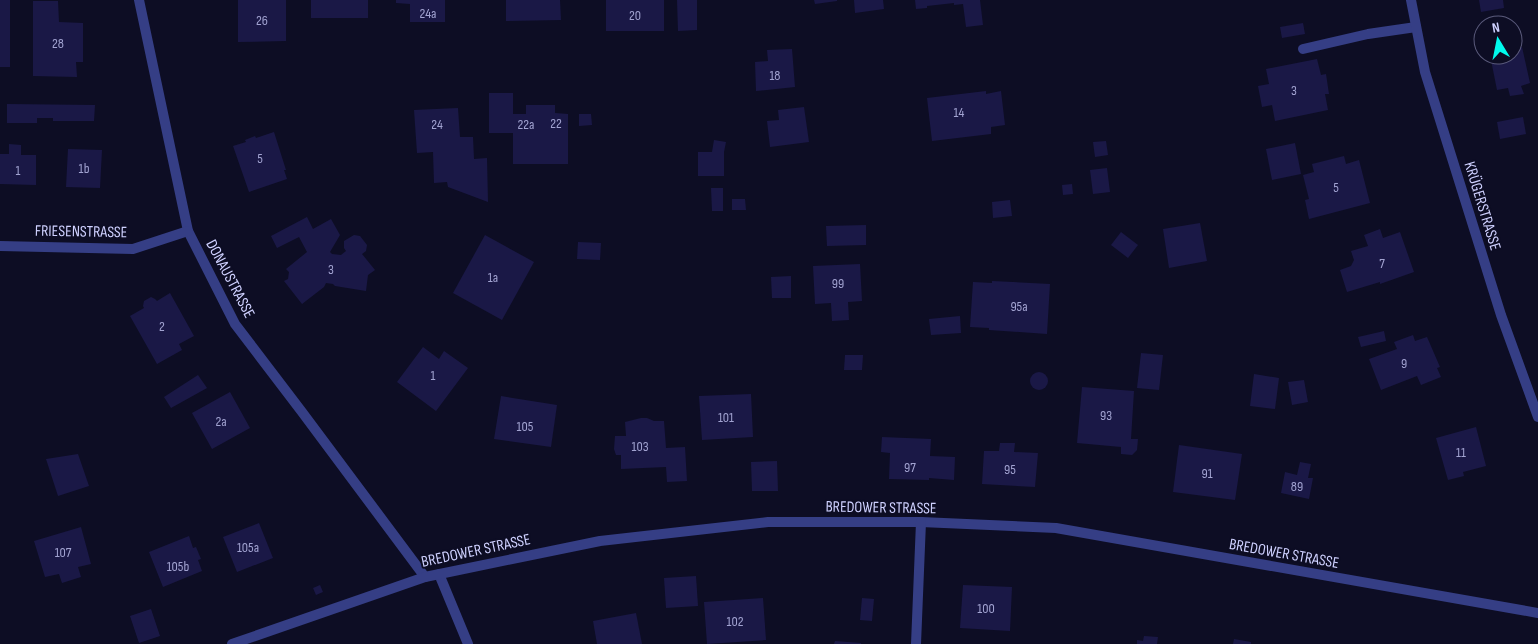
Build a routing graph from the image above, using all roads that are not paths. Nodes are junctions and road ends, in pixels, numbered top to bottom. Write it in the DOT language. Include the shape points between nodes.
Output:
graph roads {
  1 [pos="140,0"];
  2 [pos="1411,0"];
  3 [pos="1416,27"];
  4 [pos="1303,49"];
  5 [pos="188,231"];
  6 [pos="0,246"];
  7 [pos="1538,417"];
  8 [pos="921,522"];
  9 [pos="439,574"];
  10 [pos="425,577"];
  11 [pos="1538,613"];
  12 [pos="232,644"];
  13 [pos="468,644"];
  14 [pos="916,644"];
  1 -- 5 [label="street, DONAUSTRASSE"];
  2 -- 3 [label="street, KRÜGERSTRASSE"];
  3 -- 4 [label="street"];
  3 -- 7 [label="street, KRÜGERSTRASSE" via="1428,82 1501,316"];
  5 -- 6 [label="street, FRIESENSTRASSE" via="133,249"];
  5 -- 10 [label="street, DONAUSTRASSE" via="235,324"];
  8 -- 9 [label="street, BREDOWER STRASSE" via="768,522 600,541"];
  8 -- 11 [label="street, BREDOWER STRASSE" via="1056,528"];
  8 -- 14 [label="street"];
  9 -- 10 [label="street, BREDOWER STRASSE"];
  9 -- 13 [label="street"];
  10 -- 12 [label="street, BREDOWER STRASSE"];
}
